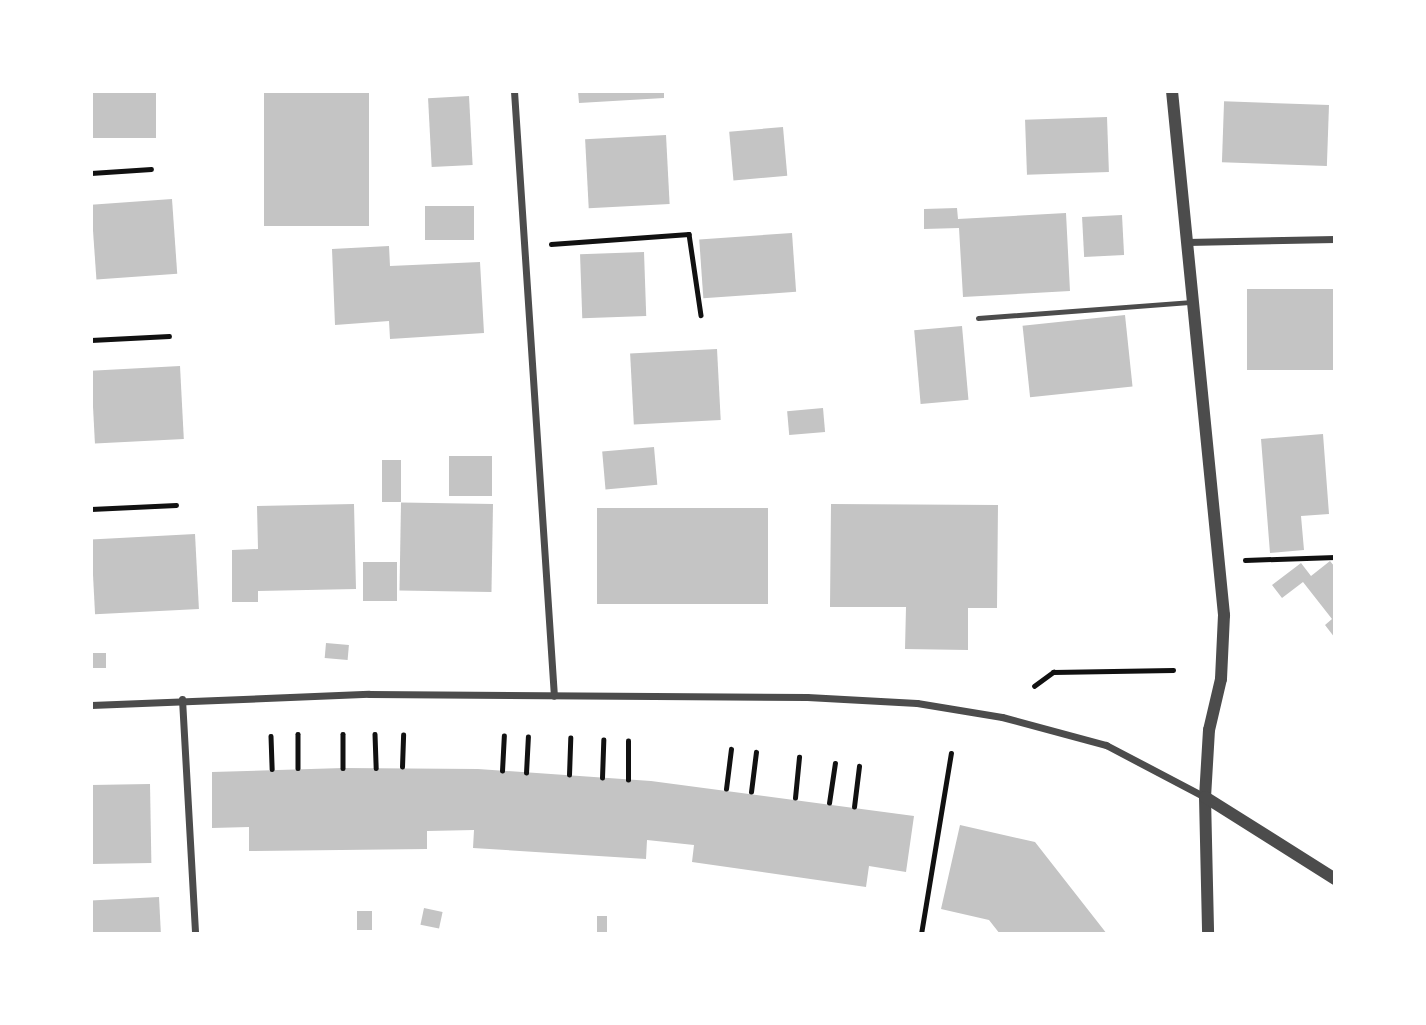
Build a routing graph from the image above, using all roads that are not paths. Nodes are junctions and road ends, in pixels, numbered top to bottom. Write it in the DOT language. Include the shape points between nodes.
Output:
graph roads {
  1 [pos="514,91"];
  2 [pos="1172,91"];
  3 [pos="1335,239"];
  4 [pos="1186,242"];
  5 [pos="1192,302"];
  6 [pos="978,318"];
  7 [pos="554,696"];
  8 [pos="182,699"];
  9 [pos="91,705"];
  10 [pos="1205,797"];
  11 [pos="1335,879"];
  12 [pos="195,934"];
  13 [pos="1208,934"];
  1 -- 7 [label="street"];
  2 -- 4 [label="street"];
  3 -- 4 [label="street"];
  4 -- 5 [label="street"];
  5 -- 6 [label="lane"];
  5 -- 10 [label="street" via="1224,615 1224,656 1209,730"];
  7 -- 8 [label="street"];
  7 -- 10 [label="street" via="807,697 962,709 1126,752"];
  8 -- 9 [label="street"];
  8 -- 12 [label="street"];
  10 -- 11 [label="street"];
  10 -- 13 [label="street"];
}
